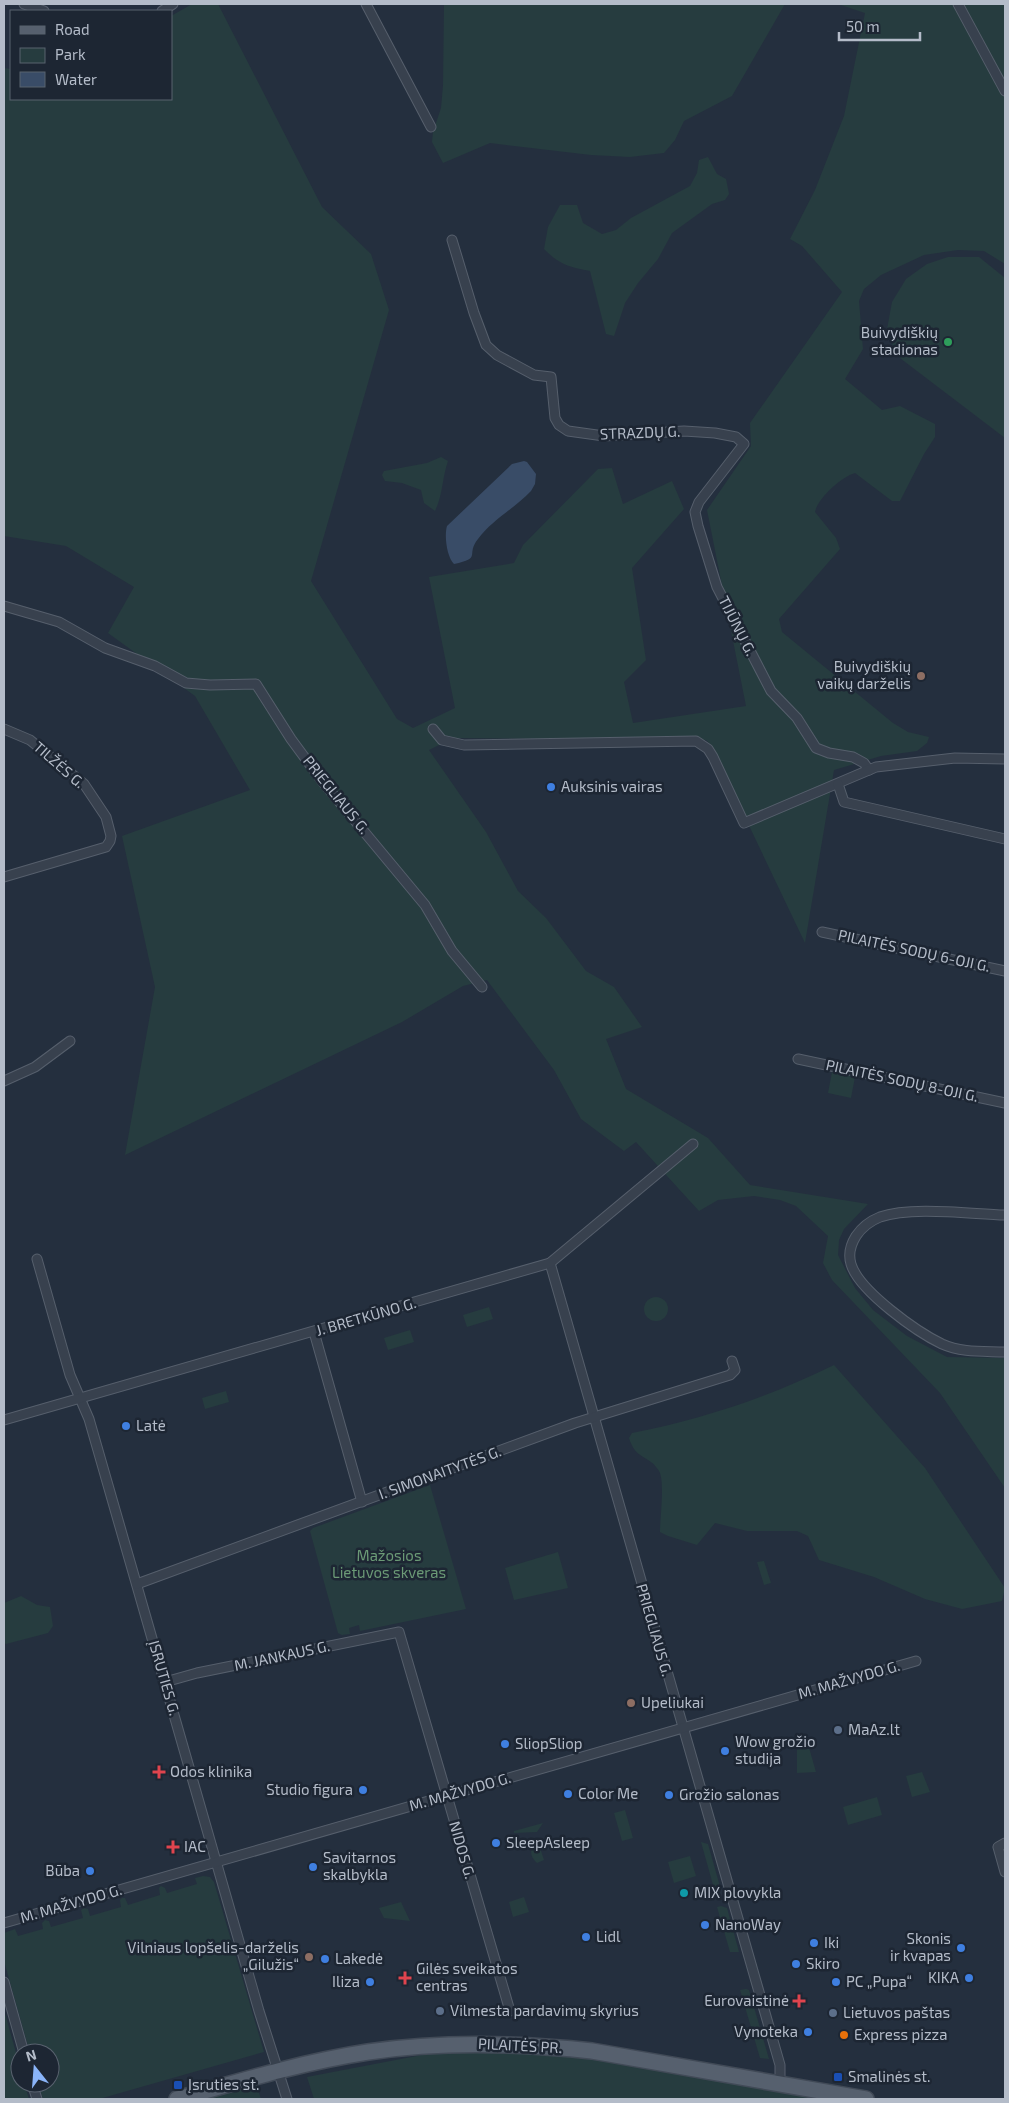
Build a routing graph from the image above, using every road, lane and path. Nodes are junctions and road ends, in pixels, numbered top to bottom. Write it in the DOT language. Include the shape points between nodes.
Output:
graph roads {
  1 [pos="24,4"];
  2 [pos="366,4"];
  3 [pos="958,4"];
  4 [pos="41,10"];
  5 [pos="1005,91"];
  6 [pos="431,127"];
  7 [pos="452,240"];
  8 [pos="744,444"];
  9 [pos="4,606"];
  10 [pos="4,729"];
  11 [pos="433,729"];
  12 [pos="1005,758"];
  13 [pos="870,770"];
  14 [pos="838,784"];
  15 [pos="1005,839"];
  16 [pos="4,877"];
  17 [pos="822,932"];
  18 [pos="1005,971"];
  19 [pos="482,988"];
  20 [pos="70,1041"];
  21 [pos="798,1059"];
  22 [pos="4,1081"];
  23 [pos="1005,1103"];
  24 [pos="693,1144"];
  25 [pos="1005,1215"];
  26 [pos="37,1259"];
  27 [pos="550,1263"];
  28 [pos="314,1332"];
  29 [pos="1005,1352"];
  30 [pos="732,1361"];
  31 [pos="80,1399"];
  32 [pos="593,1417"];
  33 [pos="4,1420"];
  34 [pos="362,1502"];
  35 [pos="136,1584"];
  36 [pos="399,1632"];
  37 [pos="916,1661"];
  38 [pos="165,1682"];
  39 [pos="682,1729"];
  40 [pos="447,1796"];
  41 [pos="1005,1843"];
  42 [pos="216,1862"];
  43 [pos="1005,1872"];
  44 [pos="4,1923"];
  45 [pos="4,1982"];
  46 [pos="510,2011"];
  47 [pos="21,2043"];
  48 [pos="278,2071"];
  49 [pos="780,2084"];
  50 [pos="177,2099"];
  51 [pos="287,2099"];
  52 [pos="866,2099"];
  1 -- 4 [label="street"];
  2 -- 6 [label="street"];
  3 -- 5 [label="street"];
  7 -- 8 [label="street, STRAZDŲ G." via="486,345 497,355 534,375 551,377 555,418 559,425 568,431 604,436 715,432 736,436"];
  8 -- 13 [label="street, TIJŪNŲ G." via="699,502 695,512 717,587 771,691 797,718 816,748 853,757"];
  9 -- 19 [label="street, PRIEGLIAUS G." via="59,622 105,648 155,666 186,683 256,684 322,781 425,905 452,950"];
  10 -- 16 [label="street, TILŽĖS G." via="30,740 84,784 106,817 111,836 106,846"];
  11 -- 14 [label="street" via="442,740 464,745 696,741 713,757 744,823"];
  12 -- 13 [label="street" via="955,758"];
  13 -- 14 [label="street"];
  14 -- 15 [label="street" via="844,802"];
  17 -- 18 [label="street, PILAITĖS SODŲ 6-OJI G."];
  20 -- 22 [label="street" via="35,1067"];
  21 -- 23 [label="street, PILAITĖS SODŲ 8-OJI G."];
  24 -- 27 [label="street, J. BRETKŪNO G."];
  25 -- 29 [label="street" via="902,1212 866,1224 853,1241 850,1252 851,1264 865,1286 882,1304 912,1326 954,1349"];
  26 -- 31 [label="street, ĮSRUTIES G."];
  27 -- 28 [label="street, J. BRETKŪNO G."];
  27 -- 32 [label="street, PRIEGLIAUS G."];
  28 -- 31 [label="street, J. BRETKŪNO G."];
  28 -- 34 [label="street"];
  30 -- 32 [label="street, I. SIMONAITYTĖS G." via="734,1370 730,1375"];
  31 -- 33 [label="street, J. BRETKŪNO G."];
  31 -- 35 [label="street, ĮSRUTIES G." via="89,1419"];
  32 -- 34 [label="street, I. SIMONAITYTĖS G."];
  32 -- 39 [label="street, PRIEGLIAUS G."];
  34 -- 35 [label="street, I. SIMONAITYTĖS G."];
  35 -- 38 [label="street, ĮSRUTIES G."];
  36 -- 38 [label="street, M. JANKAUS G."];
  36 -- 40 [label="street, NIDOS G."];
  37 -- 39 [label="street, M. MAŽVYDO G."];
  38 -- 42 [label="street, ĮSRUTIES G."];
  39 -- 40 [label="street, M. MAŽVYDO G."];
  39 -- 49 [label="street, PRIEGLIAUS G." via="780,2066"];
  40 -- 42 [label="street, M. MAŽVYDO G."];
  40 -- 46 [label="street, NIDOS G."];
  41 -- 43 [label="street" via="998,1847"];
  42 -- 44 [label="street, M. MAŽVYDO G."];
  42 -- 48 [label="street, ĮSRUTIES G."];
  45 -- 47 [label="street"];
  48 -- 49 [label="main road, PILAITĖS PR." via="342,2056 399,2048 507,2044 592,2051"];
  48 -- 50 [label="main road, PILAITĖS PR."];
  48 -- 51 [label="street, ĮSRUTIES G."];
  49 -- 52 [label="main road, PILAITĖS PR."];
}
